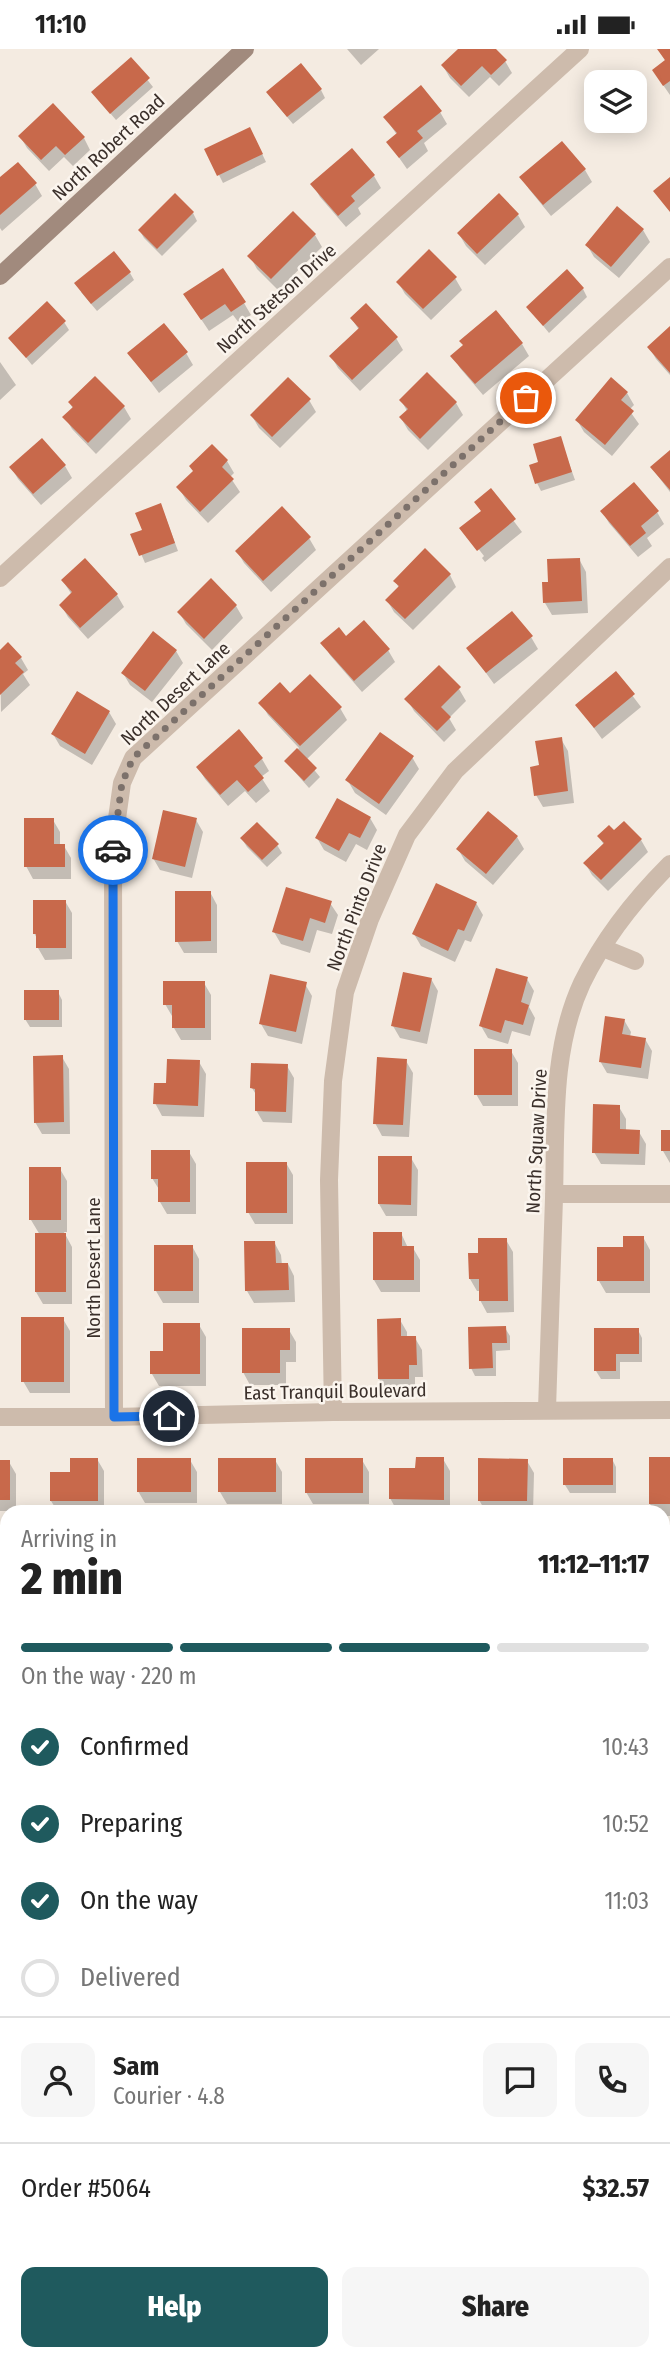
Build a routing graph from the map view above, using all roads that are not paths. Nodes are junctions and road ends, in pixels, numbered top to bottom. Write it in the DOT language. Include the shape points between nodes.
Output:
graph roads {
  1 [pos="245,49"];
  2 [pos="580,49"];
  3 [pos="670,267"];
  4 [pos="0,276"];
  5 [pos="670,567"];
  6 [pos="0,577"];
  7 [pos="670,864"];
  8 [pos="603,947"];
  9 [pos="635,961"];
  10 [pos="554,1194"];
  11 [pos="670,1194"];
  12 [pos="547,1410"];
  13 [pos="670,1410"];
  14 [pos="333,1412"];
  15 [pos="0,1417"];
  16 [pos="114,1417"];
  1 -- 4 [label="main road, North Robert Road"];
  2 -- 6 [label="street, North Stetson Drive"];
  3 -- 16 [label="street, North Desert Lane" via="133,758 122,783 113,847"];
  5 -- 14 [label="street, North Pinto Drive" via="455,771 407,835 370,919 345,992 333,1081 329,1179"];
  7 -- 8 [label="street, North Squaw Drive"];
  8 -- 9 [label="street"];
  8 -- 10 [label="street, North Squaw Drive" via="582,984 567,1028 556,1085"];
  10 -- 11 [label="street"];
  10 -- 12 [label="street, North Squaw Drive"];
  12 -- 13 [label="street, East Tranquil Boulevard"];
  12 -- 14 [label="street, East Tranquil Boulevard"];
  14 -- 16 [label="street, East Tranquil Boulevard"];
  15 -- 16 [label="street, East Tranquil Boulevard"];
}
